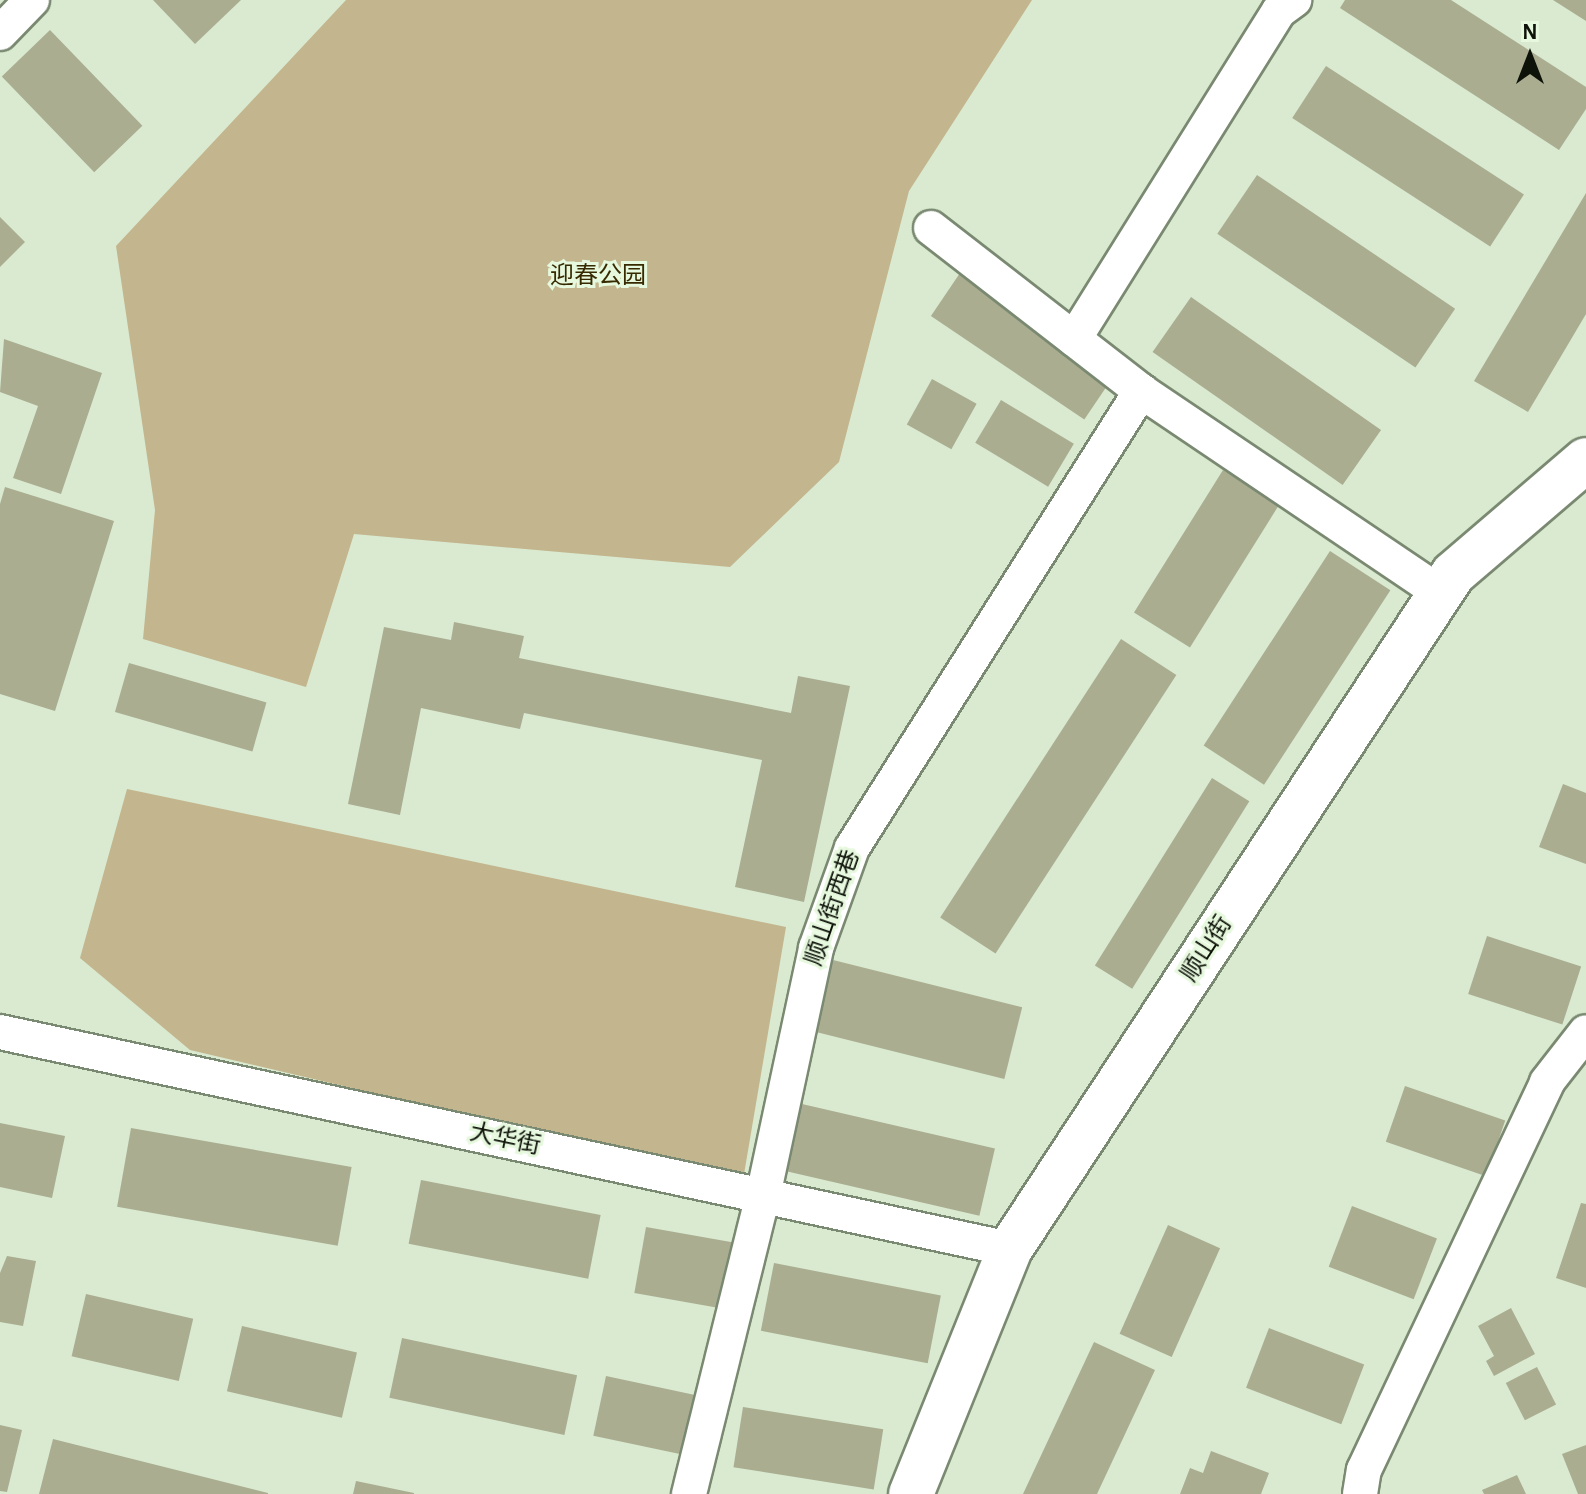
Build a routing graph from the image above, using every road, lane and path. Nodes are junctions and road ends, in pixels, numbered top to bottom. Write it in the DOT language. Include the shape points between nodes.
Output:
graph roads {
  1 [pos="32,0"];
  2 [pos="1294,0"];
  3 [pos="0,33"];
  4 [pos="931,228"];
  5 [pos="1074,339"];
  6 [pos="1141,391"];
  7 [pos="1586,460"];
  8 [pos="1440,593"];
  9 [pos="0,1032"];
  10 [pos="1586,1032"];
  11 [pos="763,1196"];
  12 [pos="1010,1249"];
  13 [pos="689,1494"];
  14 [pos="911,1494"];
  15 [pos="1360,1494"];
  1 -- 3 [label="street"];
  2 -- 5 [label="street" via="1279,11"];
  4 -- 5 [label="street"];
  5 -- 6 [label="street"];
  6 -- 8 [label="street"];
  6 -- 11 [label="street, 顺山街西巷" via="852,848 816,948"];
  7 -- 8 [label="street, 顺山街" via="1453,574"];
  8 -- 12 [label="street, 顺山街"];
  9 -- 11 [label="street, 大华街"];
  10 -- 15 [label="street" via="1547,1082 1364,1470"];
  11 -- 12 [label="street, 大华街"];
  11 -- 13 [label="street, 顺山街西巷"];
  12 -- 14 [label="street, 顺山街"];
}
